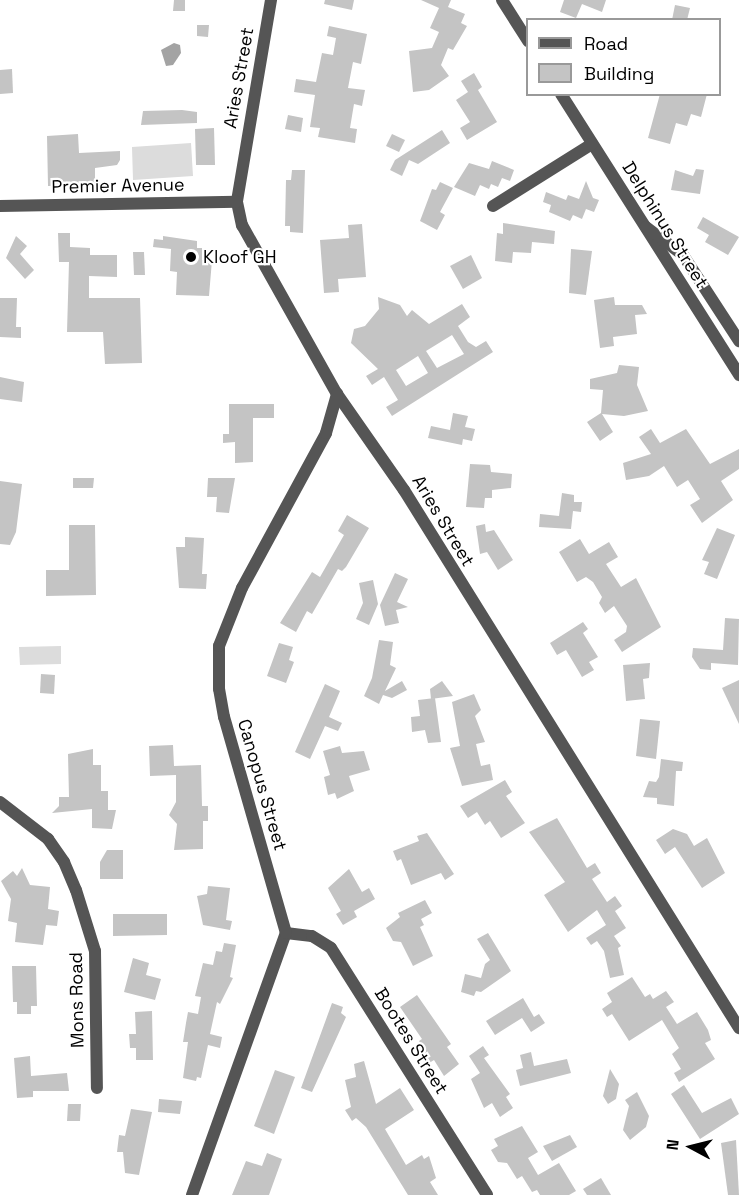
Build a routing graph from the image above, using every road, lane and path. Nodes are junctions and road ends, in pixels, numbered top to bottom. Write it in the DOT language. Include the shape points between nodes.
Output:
graph roads {
  1 [pos="271,0"];
  2 [pos="502,0"];
  3 [pos="526,38"];
  4 [pos="562,96"];
  5 [pos="592,144"];
  6 [pos="237,202"];
  7 [pos="0,206"];
  8 [pos="493,206"];
  9 [pos="644,225"];
  10 [pos="739,341"];
  11 [pos="739,375"];
  12 [pos="337,394"];
  13 [pos="0,802"];
  14 [pos="286,933"];
  15 [pos="739,1028"];
  16 [pos="97,1088"];
  17 [pos="192,1195"];
  18 [pos="487,1195"];
  1 -- 6 [label="street, Aries Street"];
  2 -- 3 [label="street"];
  4 -- 5 [label="street, Delphinus Street"];
  5 -- 8 [label="street"];
  5 -- 9 [label="street, Delphinus Street"];
  6 -- 7 [label="street, Premier Avenue"];
  6 -- 12 [label="street, Aries Street" via="252,245"];
  9 -- 10 [label="street" via="683,255"];
  9 -- 11 [label="street, Delphinus Street"];
  12 -- 14 [label="street, Canopus Street" via="324,439 226,622 217,659 224,717"];
  12 -- 15 [label="street, Aries Street" via="404,490"];
  13 -- 16 [label="street, Mons Road" via="48,839 76,890 95,951"];
  14 -- 17 [label="street"];
  14 -- 18 [label="street, Bootes Street" via="312,936 331,948"];
}
